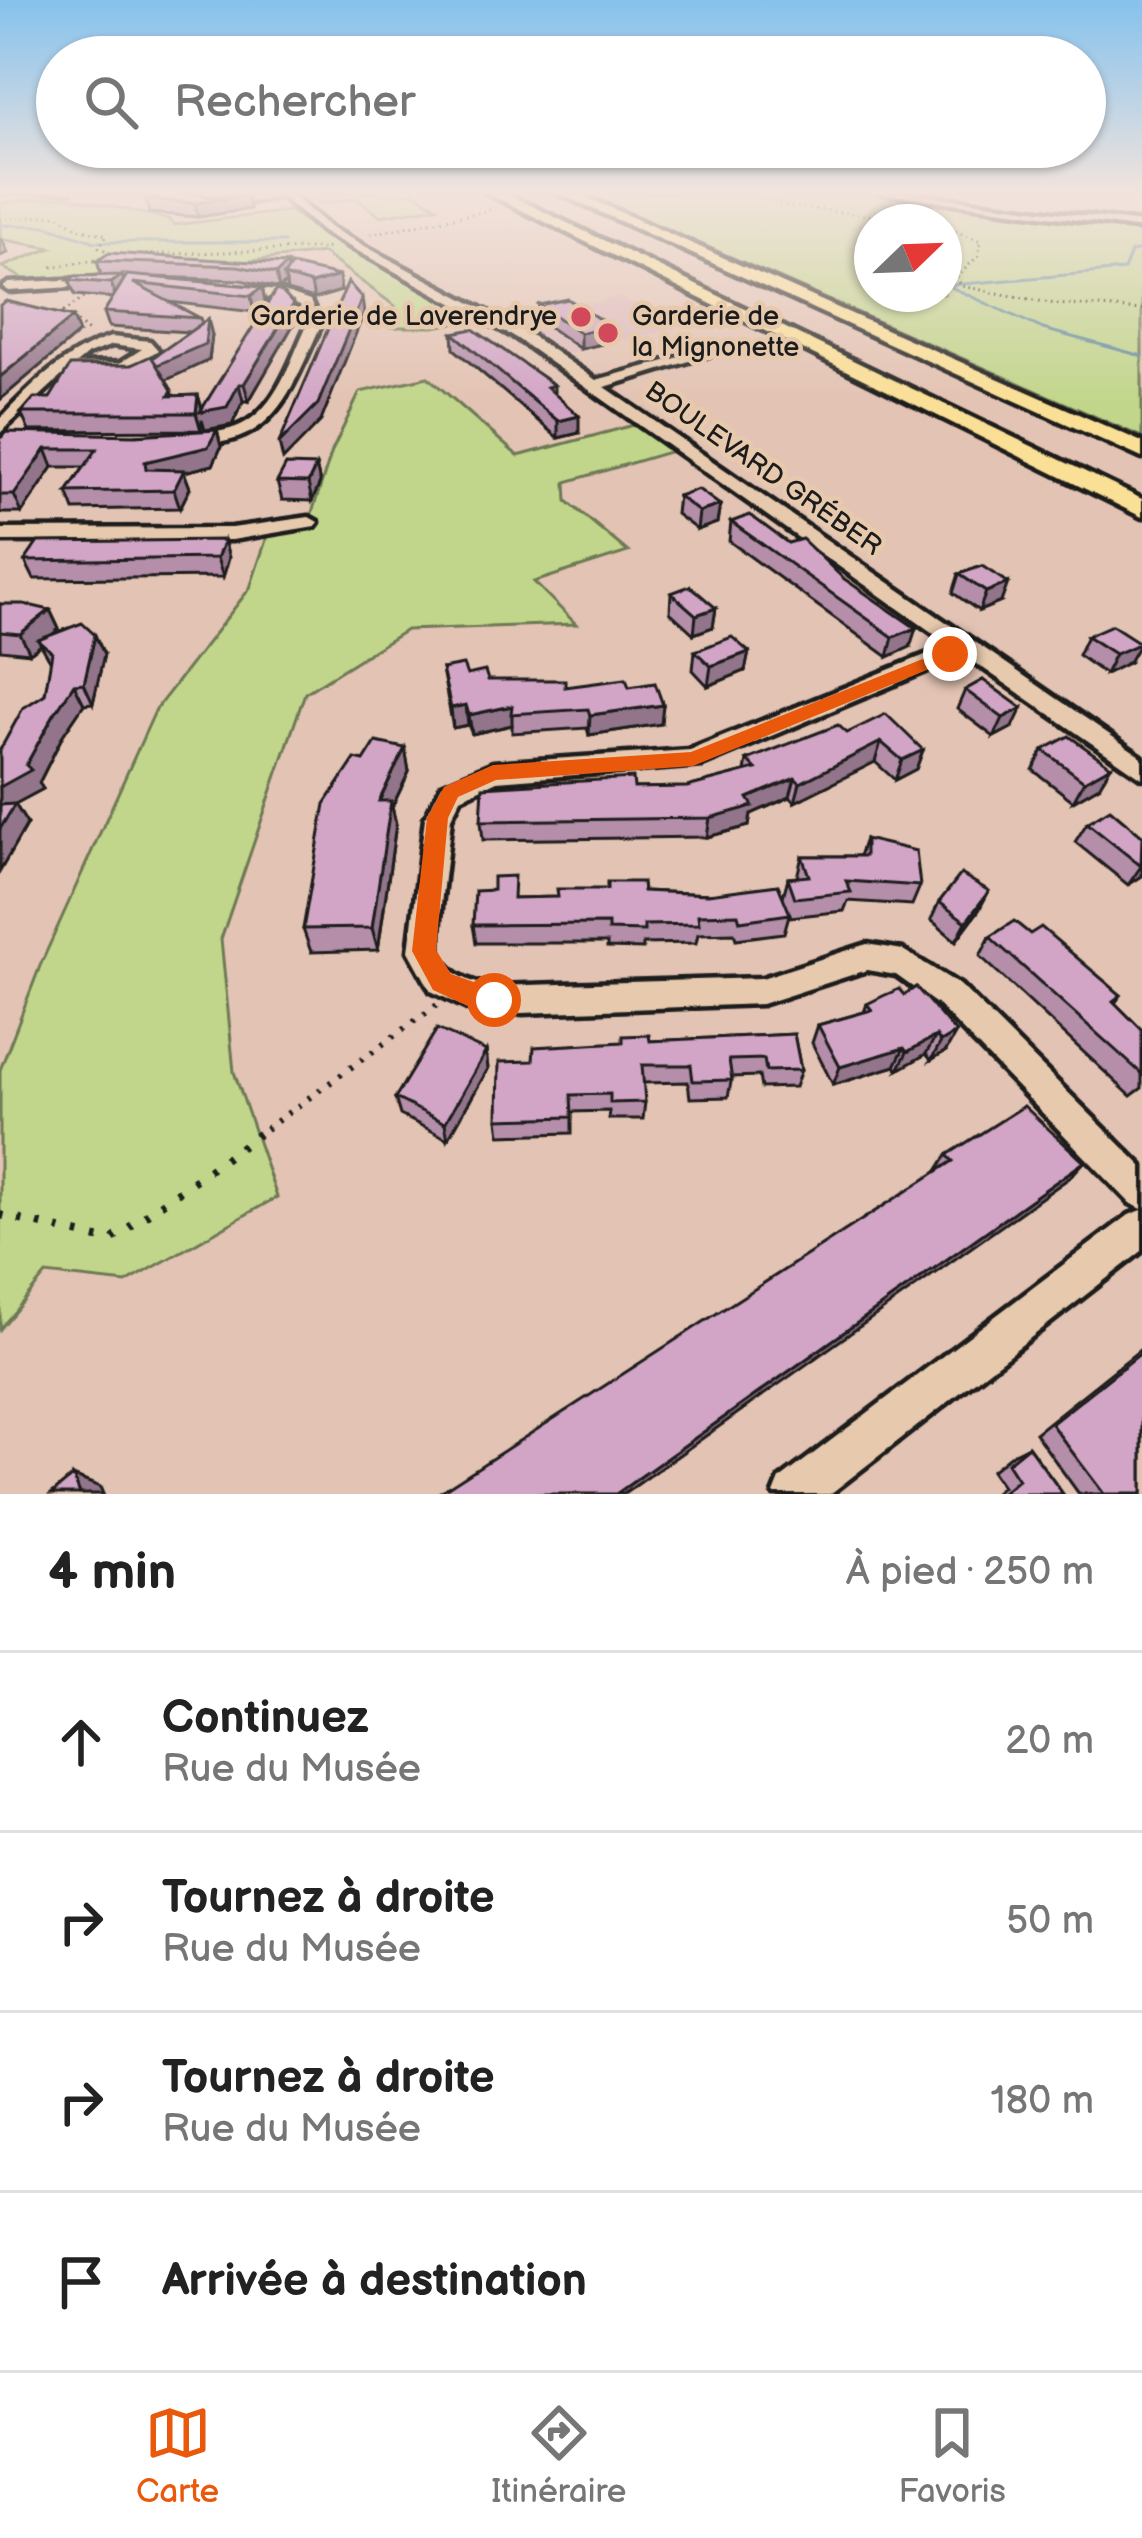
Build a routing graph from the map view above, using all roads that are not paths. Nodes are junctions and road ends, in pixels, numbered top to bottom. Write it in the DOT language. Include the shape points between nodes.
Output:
graph roads {
  1 [pos="391,263"];
  2 [pos="629,263"];
  3 [pos="721,263"];
  4 [pos="4,281"];
  5 [pos="108,282"];
  6 [pos="221,290"];
  7 [pos="0,302"];
  8 [pos="704,352"];
  9 [pos="62,369"];
  10 [pos="596,386"];
  11 [pos="4,435"];
  12 [pos="166,439"];
  13 [pos="1142,451"];
  14 [pos="1142,509"];
  15 [pos="309,522"];
  16 [pos="0,536"];
  17 [pos="968,646"];
  18 [pos="1142,769"];
  19 [pos="1142,1191"];
  20 [pos="1142,1228"];
  21 [pos="795,1494"];
  1 -- 10 [label="street, BOULEVARD GRÉBER" via="485,311"];
  2 -- 14 [label="highway"];
  3 -- 13 [label="highway"];
  4 -- 5 [label="street"];
  4 -- 7 [label="street"];
  6 -- 12 [label="street" via="289,297 305,304 314,325 260,425 220,438"];
  8 -- 10 [label="street"];
  9 -- 9 [label="street" via="103,343 133,340 151,350 119,368"];
  9 -- 11 [label="street"];
  10 -- 17 [label="street, BOULEVARD GRÉBER"];
  15 -- 16 [label="street" via="232,534"];
  17 -- 18 [label="street, BOULEVARD GRÉBER"];
  17 -- 19 [label="street" via="693,759 512,770 460,785 438,818 424,933 431,967 456,991 494,1000 762,991 867,957 902,963 949,995"];
  20 -- 21 [label="street"];
}
